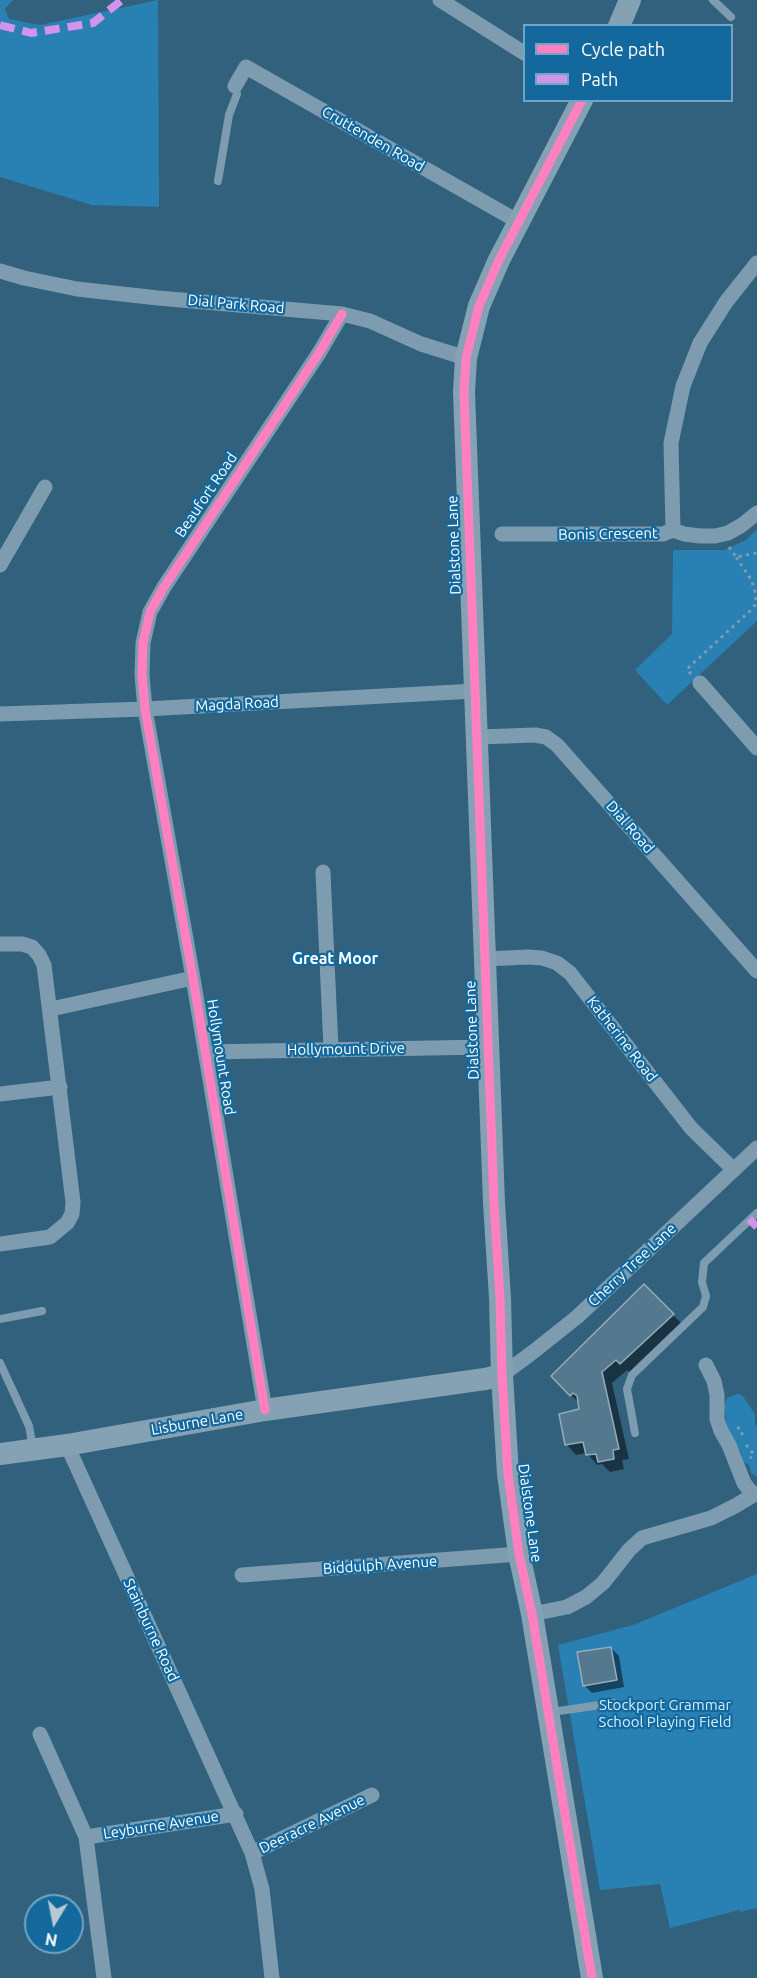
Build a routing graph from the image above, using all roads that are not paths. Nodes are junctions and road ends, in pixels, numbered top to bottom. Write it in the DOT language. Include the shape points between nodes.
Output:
graph roads {
  1 [pos="440,0"];
  2 [pos="630,0"];
  3 [pos="712,0"];
  4 [pos="731,17"];
  5 [pos="620,24"];
  6 [pos="523,52"];
  7 [pos="235,86"];
  8 [pos="581,102"];
  9 [pos="218,181"];
  10 [pos="519,222"];
  11 [pos="757,263"];
  12 [pos="0,271"];
  13 [pos="342,314"];
  14 [pos="466,358"];
  15 [pos="45,487"];
  16 [pos="757,513"];
  17 [pos="673,530"];
  18 [pos="502,534"];
  19 [pos="0,566"];
  20 [pos="700,683"];
  21 [pos="475,691"];
  22 [pos="145,709"];
  23 [pos="0,714"];
  24 [pos="478,737"];
  25 [pos="757,748"];
  26 [pos="323,872"];
  27 [pos="0,944"];
  28 [pos="485,959"];
  29 [pos="757,971"];
  30 [pos="193,978"];
  31 [pos="51,1009"];
  32 [pos="488,1047"];
  33 [pos="331,1049"];
  34 [pos="204,1052"];
  35 [pos="60,1087"];
  36 [pos="0,1094"];
  37 [pos="757,1149"];
  38 [pos="734,1170"];
  39 [pos="757,1213"];
  40 [pos="0,1244"];
  41 [pos="42,1311"];
  42 [pos="0,1319"];
  43 [pos="0,1363"];
  44 [pos="706,1365"];
  45 [pos="501,1375"];
  46 [pos="265,1410"];
  47 [pos="635,1433"];
  48 [pos="67,1445"];
  49 [pos="33,1450"];
  50 [pos="0,1454"];
  51 [pos="755,1494"];
  52 [pos="519,1554"];
  53 [pos="242,1575"];
  54 [pos="532,1614"];
  55 [pos="614,1703"];
  56 [pos="547,1712"];
  57 [pos="40,1734"];
  58 [pos="372,1795"];
  59 [pos="236,1814"];
  60 [pos="86,1837"];
  61 [pos="252,1853"];
  62 [pos="104,1978"];
  63 [pos="273,1978"];
  64 [pos="592,1978"];
  1 -- 6 [label="street"];
  2 -- 5 [label="street"];
  3 -- 4 [label="lane"];
  7 -- 9 [label="lane" via="237,94 229,115"];
  7 -- 10 [label="street, Cruttenden Road" via="246,67"];
  8 -- 10 [label="street, Dialstone Lane"];
  10 -- 14 [label="street, Dialstone Lane" via="479,306"];
  11 -- 17 [label="street, Bonis Crescent" via="705,335 683,386 671,443"];
  12 -- 13 [label="street, Dial Park Road" via="77,289"];
  13 -- 14 [label="street, Dial Park Road"];
  13 -- 22 [label="street, Beaufort Road" via="150,612 143,654"];
  14 -- 21 [label="street, Dialstone Lane"];
  15 -- 19 [label="street"];
  16 -- 17 [label="street" via="728,533 715,536"];
  17 -- 18 [label="street, Bonis Crescent" via="663,534"];
  20 -- 25 [label="street"];
  21 -- 22 [label="street, Magda Road"];
  21 -- 24 [label="street, Dialstone Lane"];
  22 -- 23 [label="street, Magda Road"];
  22 -- 30 [label="street, Hollymount Road"];
  24 -- 28 [label="street, Dialstone Lane"];
  24 -- 29 [label="street, Dial Road" via="535,735 557,745"];
  26 -- 33 [label="street"];
  27 -- 31 [label="street" via="22,944 39,955"];
  28 -- 32 [label="street, Dialstone Lane"];
  28 -- 38 [label="street, Katherine Road" via="542,958 570,973 691,1128"];
  30 -- 31 [label="street"];
  30 -- 34 [label="street, Hollymount Road"];
  31 -- 35 [label="street"];
  32 -- 33 [label="street, Hollymount Drive"];
  32 -- 45 [label="street, Dialstone Lane"];
  33 -- 34 [label="street, Hollymount Drive"];
  34 -- 46 [label="street, Hollymount Road"];
  35 -- 36 [label="street"];
  35 -- 40 [label="street" via="72,1214 50,1237"];
  37 -- 38 [label="street, Cherry Tree Lane"];
  38 -- 45 [label="street, Cherry Tree Lane" via="577,1317"];
  39 -- 47 [label="lane" via="704,1263 703,1307 632,1375 627,1389"];
  41 -- 42 [label="lane"];
  43 -- 49 [label="lane" via="29,1426"];
  44 -- 51 [label="street" via="714,1381 721,1431 744,1483"];
  45 -- 46 [label="street, Lisburne Lane"];
  45 -- 52 [label="street, Dialstone Lane"];
  46 -- 48 [label="street, Lisburne Lane"];
  48 -- 49 [label="street, Lisburne Lane"];
  48 -- 59 [label="street, Stainburne Road"];
  49 -- 50 [label="street, Lisburne Lane"];
  51 -- 54 [label="street" via="711,1518 642,1538 586,1597 567,1607"];
  52 -- 53 [label="street, Biddulph Avenue"];
  52 -- 54 [label="street, Dialstone Lane"];
  54 -- 56 [label="street, Dialstone Lane"];
  55 -- 56 [label="lane"];
  56 -- 64 [label="street, Dialstone Lane"];
  57 -- 60 [label="street, Leyburne Avenue"];
  58 -- 61 [label="street, Deeracre Avenue"];
  59 -- 60 [label="street, Leyburne Avenue"];
  59 -- 61 [label="street, Stainburne Road"];
  60 -- 62 [label="street, Leyburne Avenue"];
  61 -- 63 [label="street, Stainburne Road" via="262,1889"];
}
